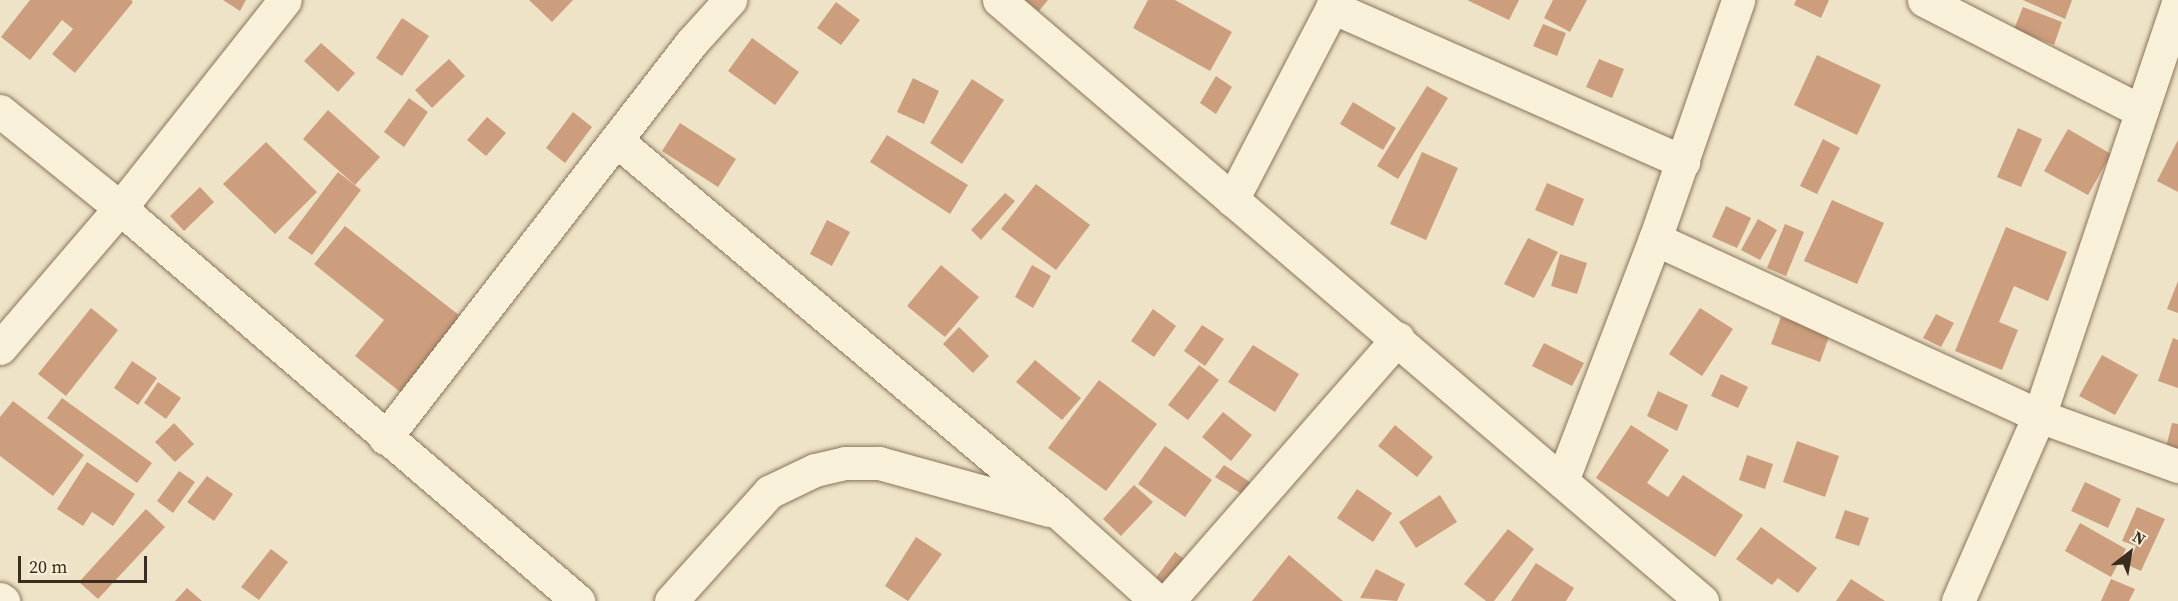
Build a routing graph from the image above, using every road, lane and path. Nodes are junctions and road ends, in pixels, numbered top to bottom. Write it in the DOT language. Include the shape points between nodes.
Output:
graph roads {
  1 [pos="285,0"];
  2 [pos="730,0"];
  3 [pos="999,0"];
  4 [pos="1738,0"];
  5 [pos="1924,0"];
  6 [pos="2178,2"];
  7 [pos="1334,4"];
  8 [pos="0,111"];
  9 [pos="2141,111"];
  10 [pos="616,140"];
  11 [pos="1683,162"];
  12 [pos="1232,200"];
  13 [pos="120,208"];
  14 [pos="1654,240"];
  15 [pos="1398,338"];
  16 [pos="0,348"];
  17 [pos="2039,416"];
  18 [pos="385,438"];
  19 [pos="2178,466"];
  20 [pos="1562,481"];
  21 [pos="1058,512"];
  22 [pos="578,601"];
  23 [pos="670,601"];
  24 [pos="1157,601"];
  25 [pos="1168,601"];
  26 [pos="1702,601"];
  27 [pos="1958,601"];
  1 -- 13 [label="street"];
  2 -- 10 [label="street"];
  3 -- 12 [label="street"];
  4 -- 11 [label="street"];
  5 -- 9 [label="street"];
  6 -- 9 [label="street"];
  7 -- 11 [label="street"];
  7 -- 12 [label="street"];
  8 -- 13 [label="street"];
  9 -- 17 [label="street"];
  10 -- 18 [label="street"];
  10 -- 21 [label="street"];
  11 -- 14 [label="street"];
  12 -- 15 [label="street"];
  13 -- 16 [label="street"];
  13 -- 18 [label="street"];
  14 -- 17 [label="street"];
  14 -- 20 [label="street"];
  15 -- 20 [label="street"];
  15 -- 25 [label="street"];
  17 -- 19 [label="street"];
  17 -- 27 [label="street"];
  18 -- 22 [label="street"];
  20 -- 26 [label="street"];
  21 -- 23 [label="street" via="879,463 845,463 790,479 769,492"];
  21 -- 24 [label="street"];
}
